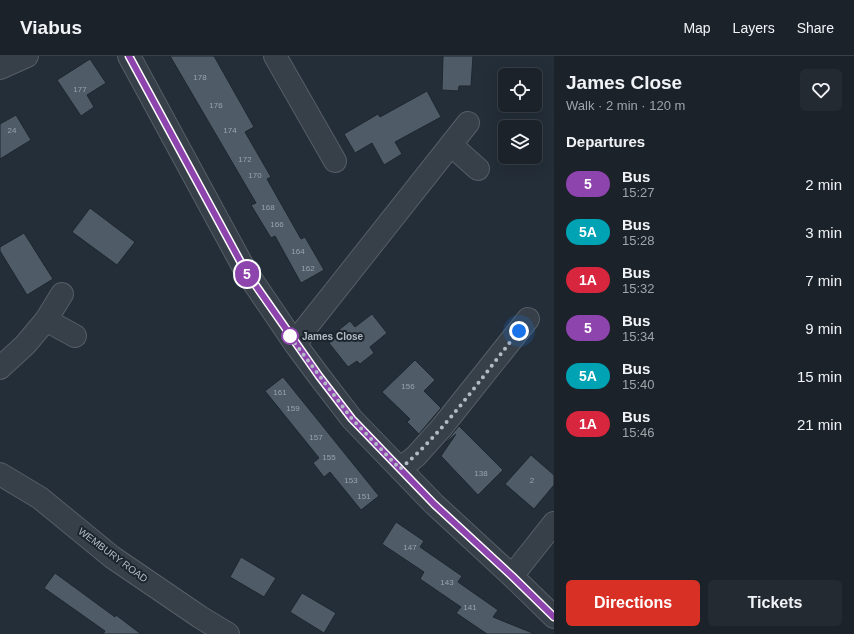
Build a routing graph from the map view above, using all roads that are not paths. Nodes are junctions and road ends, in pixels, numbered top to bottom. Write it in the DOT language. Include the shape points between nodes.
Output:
graph roads {
  1 [pos="27,56"];
  2 [pos="129,56"];
  3 [pos="275,56"];
  4 [pos="0,68"];
  5 [pos="468,123"];
  6 [pos="451,145"];
  7 [pos="335,161"];
  8 [pos="478,169"];
  9 [pos="62,294"];
  10 [pos="528,319"];
  11 [pos="46,320"];
  12 [pos="75,336"];
  13 [pos="296,345"];
  14 [pos="0,368"];
  15 [pos="400,469"];
  16 [pos="0,474"];
  17 [pos="554,523"];
  18 [pos="512,576"];
  19 [pos="554,617"];
  20 [pos="228,634"];
  1 -- 4 [label="street"];
  2 -- 13 [label="street" via="245,270"];
  3 -- 7 [label="street"];
  5 -- 6 [label="street"];
  6 -- 8 [label="street"];
  6 -- 13 [label="street" via="310,323"];
  9 -- 11 [label="street"];
  10 -- 15 [label="street" via="442,427 416,456"];
  11 -- 12 [label="street"];
  11 -- 14 [label="street" via="25,345"];
  13 -- 15 [label="street" via="352,419"];
  15 -- 18 [label="street"];
  16 -- 20 [label="street, WEMBURY ROAD" via="40,498 112,557"];
  17 -- 18 [label="street"];
  18 -- 19 [label="street"];
}
